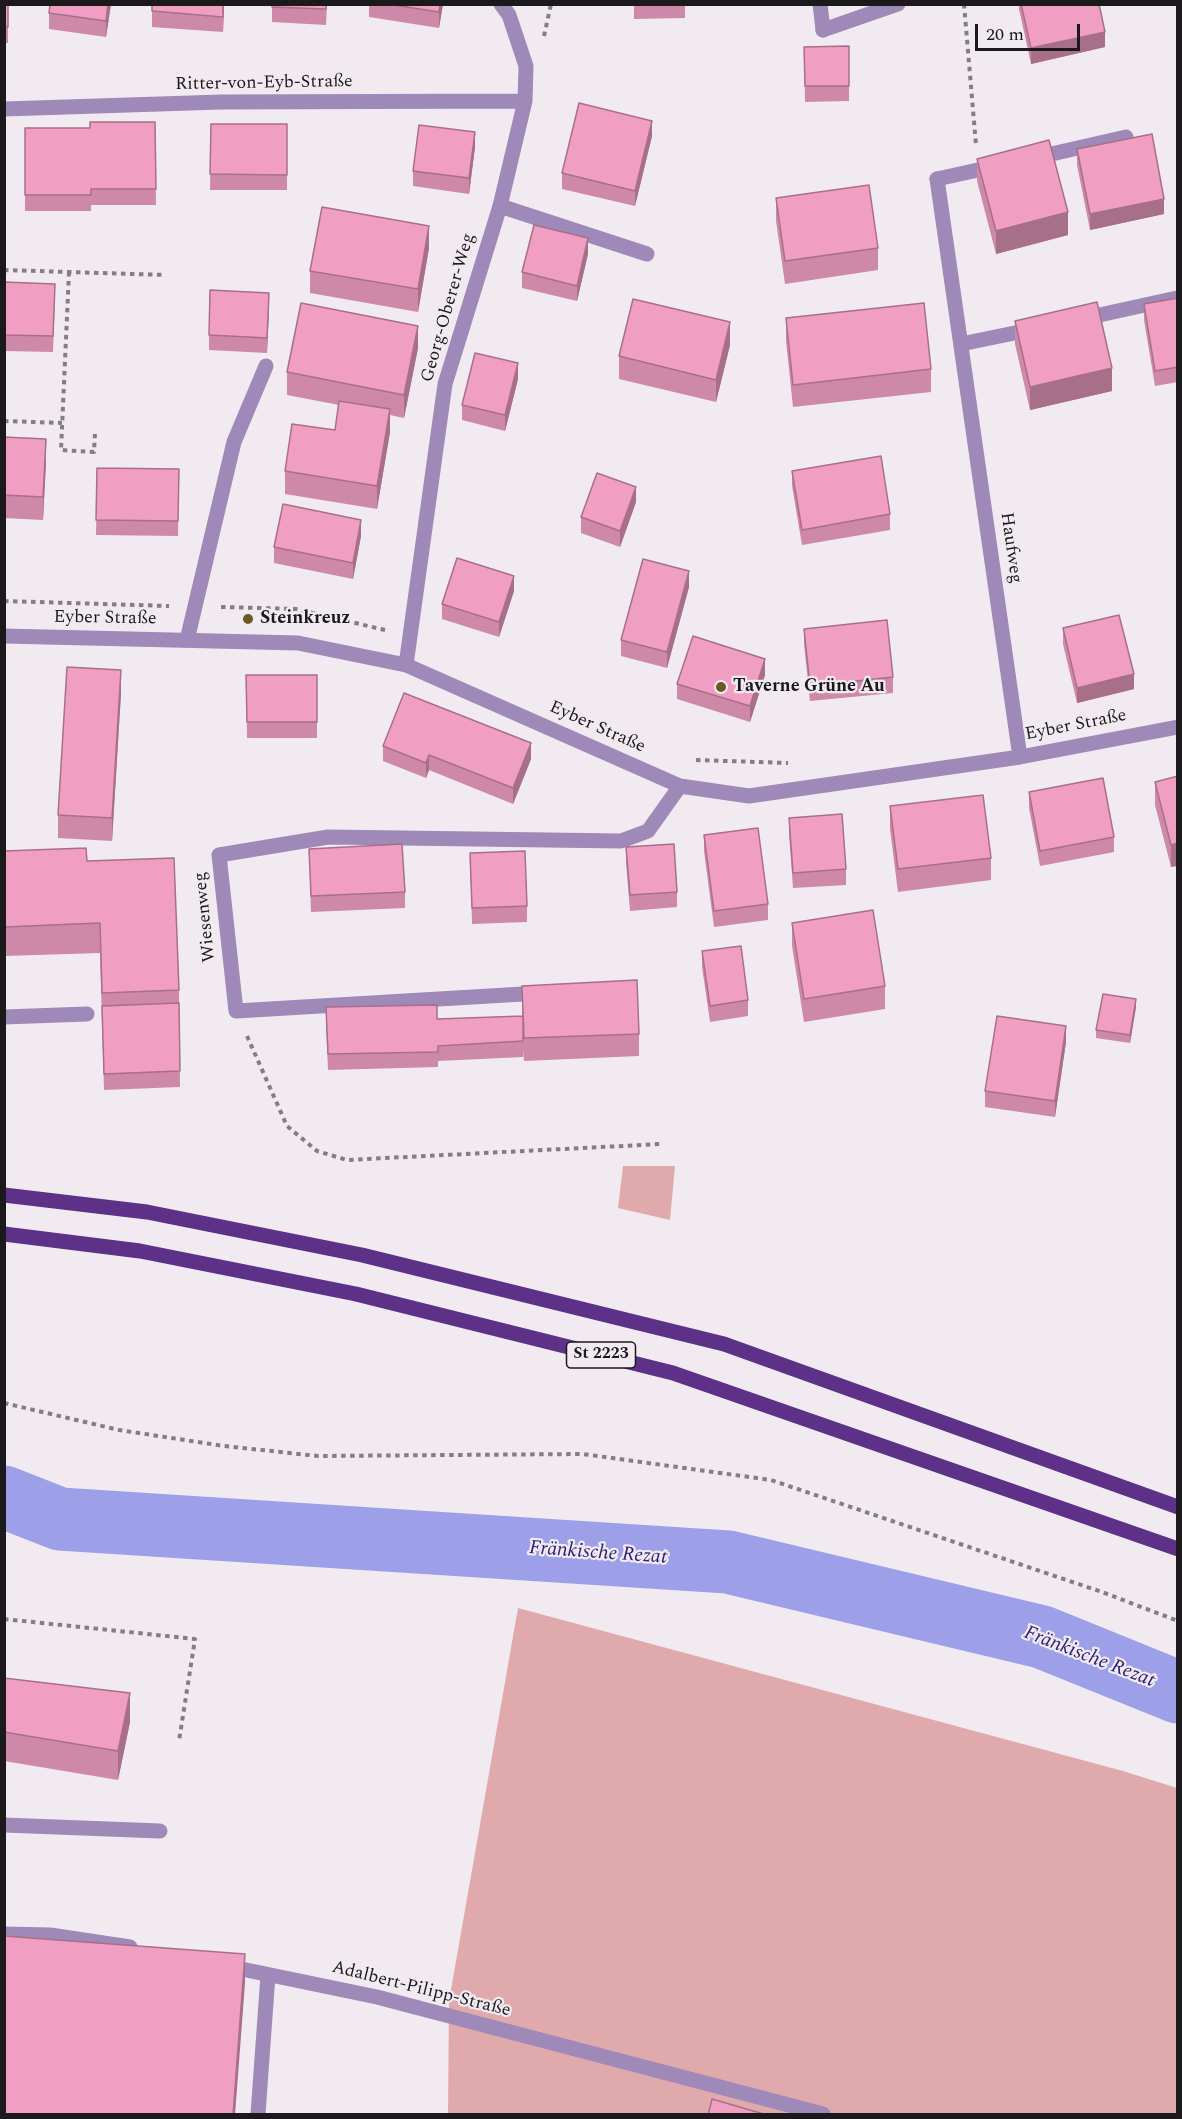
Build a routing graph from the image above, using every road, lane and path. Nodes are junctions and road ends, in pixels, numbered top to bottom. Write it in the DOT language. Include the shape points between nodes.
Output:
graph roads {
  1 [pos="501,4"];
  2 [pos="551,4"];
  3 [pos="820,4"];
  4 [pos="898,4"];
  5 [pos="964,4"];
  6 [pos="542,45"];
  7 [pos="525,102"];
  8 [pos="4,109"];
  9 [pos="1126,137"];
  10 [pos="978,170"];
  11 [pos="500,206"];
  12 [pos="647,254"];
  13 [pos="4,270"];
  14 [pos="69,272"];
  15 [pos="166,274"];
  16 [pos="1177,298"];
  17 [pos="961,344"];
  18 [pos="266,366"];
  19 [pos="4,421"];
  20 [pos="62,423"];
  21 [pos="95,434"];
  22 [pos="4,601"];
  23 [pos="195,606"];
  24 [pos="4,636"];
  25 [pos="410,638"];
  26 [pos="187,640"];
  27 [pos="406,665"];
  28 [pos="1178,727"];
  29 [pos="1020,757"];
  30 [pos="691,760"];
  31 [pos="792,763"];
  32 [pos="680,786"];
  33 [pos="555,992"];
  34 [pos="236,1011"];
  35 [pos="87,1014"];
  36 [pos="4,1017"];
  37 [pos="661,1144"];
  38 [pos="4,1195"];
  39 [pos="4,1234"];
  40 [pos="4,1402"];
  41 [pos="1178,1507"];
  42 [pos="1178,1549"];
  43 [pos="4,1619"];
  44 [pos="1178,1621"];
  45 [pos="179,1741"];
  46 [pos="4,1825"];
  47 [pos="160,1831"];
  48 [pos="4,1934"];
  49 [pos="147,1950"];
  50 [pos="213,1964"];
  51 [pos="268,1975"];
  52 [pos="258,2115"];
  53 [pos="823,2115"];
  1 -- 7 [label="street, Georg-Oberer-Weg" via="509,15 526,66"];
  2 -- 6 [label="path"];
  3 -- 4 [label="street" via="823,30"];
  5 -- 10 [label="path"];
  7 -- 8 [label="street, Ritter-von-Eyb-Straße" via="221,102"];
  7 -- 11 [label="street, Georg-Oberer-Weg"];
  9 -- 10 [label="street, Haufweg"];
  10 -- 17 [label="street, Haufweg" via="937,179"];
  11 -- 12 [label="street"];
  11 -- 25 [label="street, Georg-Oberer-Weg" via="445,384"];
  13 -- 14 [label="path"];
  14 -- 15 [label="path"];
  14 -- 20 [label="path"];
  16 -- 17 [label="street"];
  17 -- 29 [label="street, Haufweg"];
  18 -- 23 [label="street" via="234,442"];
  19 -- 20 [label="path"];
  20 -- 21 [label="path" via="61,450 94,452"];
  22 -- 23 [label="path"];
  23 -- 25 [label="path" via="296,609"];
  23 -- 26 [label="street"];
  24 -- 26 [label="street, Eyber Straße"];
  25 -- 27 [label="street, Georg-Oberer-Weg"];
  26 -- 27 [label="street, Eyber Straße" via="298,643"];
  27 -- 32 [label="street, Eyber Straße"];
  28 -- 29 [label="street, Eyber Straße"];
  29 -- 32 [label="street, Eyber Straße" via="748,796"];
  30 -- 31 [label="path"];
  32 -- 34 [label="street, Wiesenweg" via="648,831 621,841 328,837 219,855"];
  33 -- 34 [label="street"];
  34 -- 37 [label="path" via="287,1126 317,1151 347,1160"];
  35 -- 36 [label="street"];
  38 -- 41 [label="main road, St 2223" via="147,1212 362,1255 724,1344"];
  39 -- 42 [label="main road, St 2223" via="140,1251 356,1294 673,1373"];
  40 -- 44 [label="path" via="119,1430 247,1449 318,1456 583,1455 771,1480"];
  43 -- 45 [label="path" via="195,1639"];
  46 -- 47 [label="street"];
  48 -- 49 [label="street" via="50,1935"];
  50 -- 51 [label="street, Adalbert-Pilipp-Straße"];
  51 -- 52 [label="street"];
  51 -- 53 [label="street, Adalbert-Pilipp-Straße" via="377,1997"];
}
